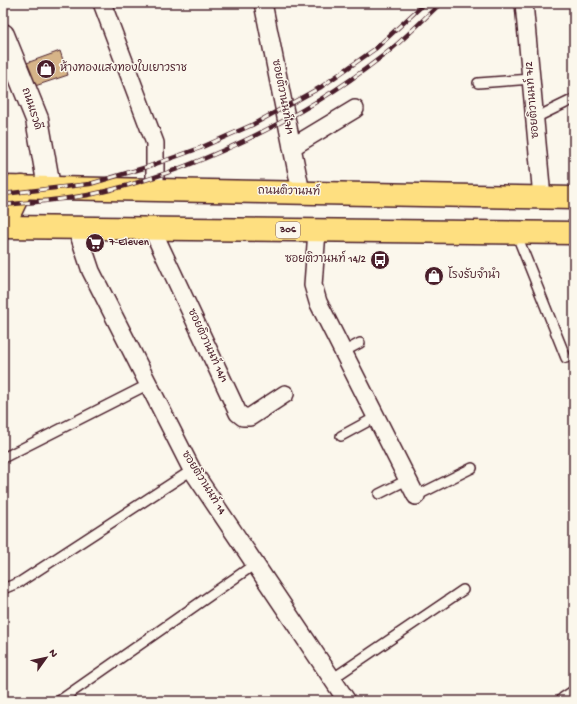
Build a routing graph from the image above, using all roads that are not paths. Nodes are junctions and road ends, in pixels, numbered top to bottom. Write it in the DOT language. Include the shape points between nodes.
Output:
graph roads {
  1 [pos="102,3"];
  2 [pos="263,3"];
  3 [pos="524,3"];
  4 [pos="3,35"];
  5 [pos="531,79"];
  6 [pos="478,83"];
  7 [pos="574,99"];
  8 [pos="355,109"];
  9 [pos="535,118"];
  10 [pos="292,147"];
  11 [pos="13,187"];
  12 [pos="49,187"];
  13 [pos="155,189"];
  14 [pos="300,192"];
  15 [pos="542,197"];
  16 [pos="574,198"];
  17 [pos="3,227"];
  18 [pos="77,229"];
  19 [pos="152,229"];
  20 [pos="317,230"];
  21 [pos="516,232"];
  22 [pos="574,233"];
  23 [pos="360,343"];
  24 [pos="342,352"];
  25 [pos="566,358"];
  26 [pos="149,384"];
  27 [pos="285,394"];
  28 [pos="376,417"];
  29 [pos="341,436"];
  30 [pos="3,458"];
  31 [pos="472,468"];
  32 [pos="192,470"];
  33 [pos="407,480"];
  34 [pos="380,494"];
  35 [pos="416,496"];
  36 [pos="256,564"];
  37 [pos="3,589"];
  38 [pos="463,590"];
  39 [pos="332,679"];
  40 [pos="574,695"];
  41 [pos="59,701"];
  42 [pos="347,701"];
  43 [pos="565,701"];
  1 -- 13 [label="street" via="155,143"];
  2 -- 10 [label="street, ซอยติวานนท์ 7/1"];
  3 -- 5 [label="street, ซอยติวานนท์ 7/2"];
  4 -- 12 [label="street, ถนนเรวดี" via="37,119"];
  5 -- 6 [label="lane"];
  5 -- 9 [label="street, ซอยติวานนท์ 7/2"];
  7 -- 9 [label="lane"];
  8 -- 10 [label="street"];
  9 -- 15 [label="street, ซอยติวานนท์ 7/2"];
  10 -- 14 [label="street, ซอยติวานนท์ 7/1"];
  11 -- 12 [label="main road, ถนนติวานนท์"];
  11 -- 17 [label="main road"];
  12 -- 13 [label="main road, ถนนติวานนท์"];
  13 -- 14 [label="main road, ถนนติวานนท์"];
  14 -- 15 [label="main road, ถนนติวานนท์"];
  15 -- 16 [label="main road, ถนนติวานนท์"];
  17 -- 18 [label="main road, 306"];
  18 -- 19 [label="main road, 306"];
  18 -- 26 [label="street, ซอยติวานนท์ 14" via="91,271"];
  19 -- 20 [label="main road, 306"];
  19 -- 27 [label="street, ซอยติวานนท์ 14/1" via="238,413 243,417 250,417"];
  20 -- 21 [label="main road, 306"];
  20 -- 24 [label="street" via="313,285 318,302"];
  21 -- 22 [label="main road, 306"];
  21 -- 25 [label="lane"];
  23 -- 24 [label="lane"];
  24 -- 28 [label="street"];
  26 -- 30 [label="lane"];
  26 -- 32 [label="street, ซอยติวานนท์ 14"];
  28 -- 29 [label="lane"];
  28 -- 33 [label="street"];
  31 -- 35 [label="lane"];
  32 -- 36 [label="street, ซอยติวานนท์ 14"];
  32 -- 37 [label="lane" via="20,582"];
  33 -- 34 [label="lane"];
  33 -- 35 [label="street"];
  36 -- 39 [label="street, ซอยติวานนท์ 14"];
  36 -- 41 [label="lane"];
  38 -- 39 [label="lane"];
  39 -- 42 [label="street, ซอยติวานนท์ 14"];
  40 -- 43 [label="street"];
}
